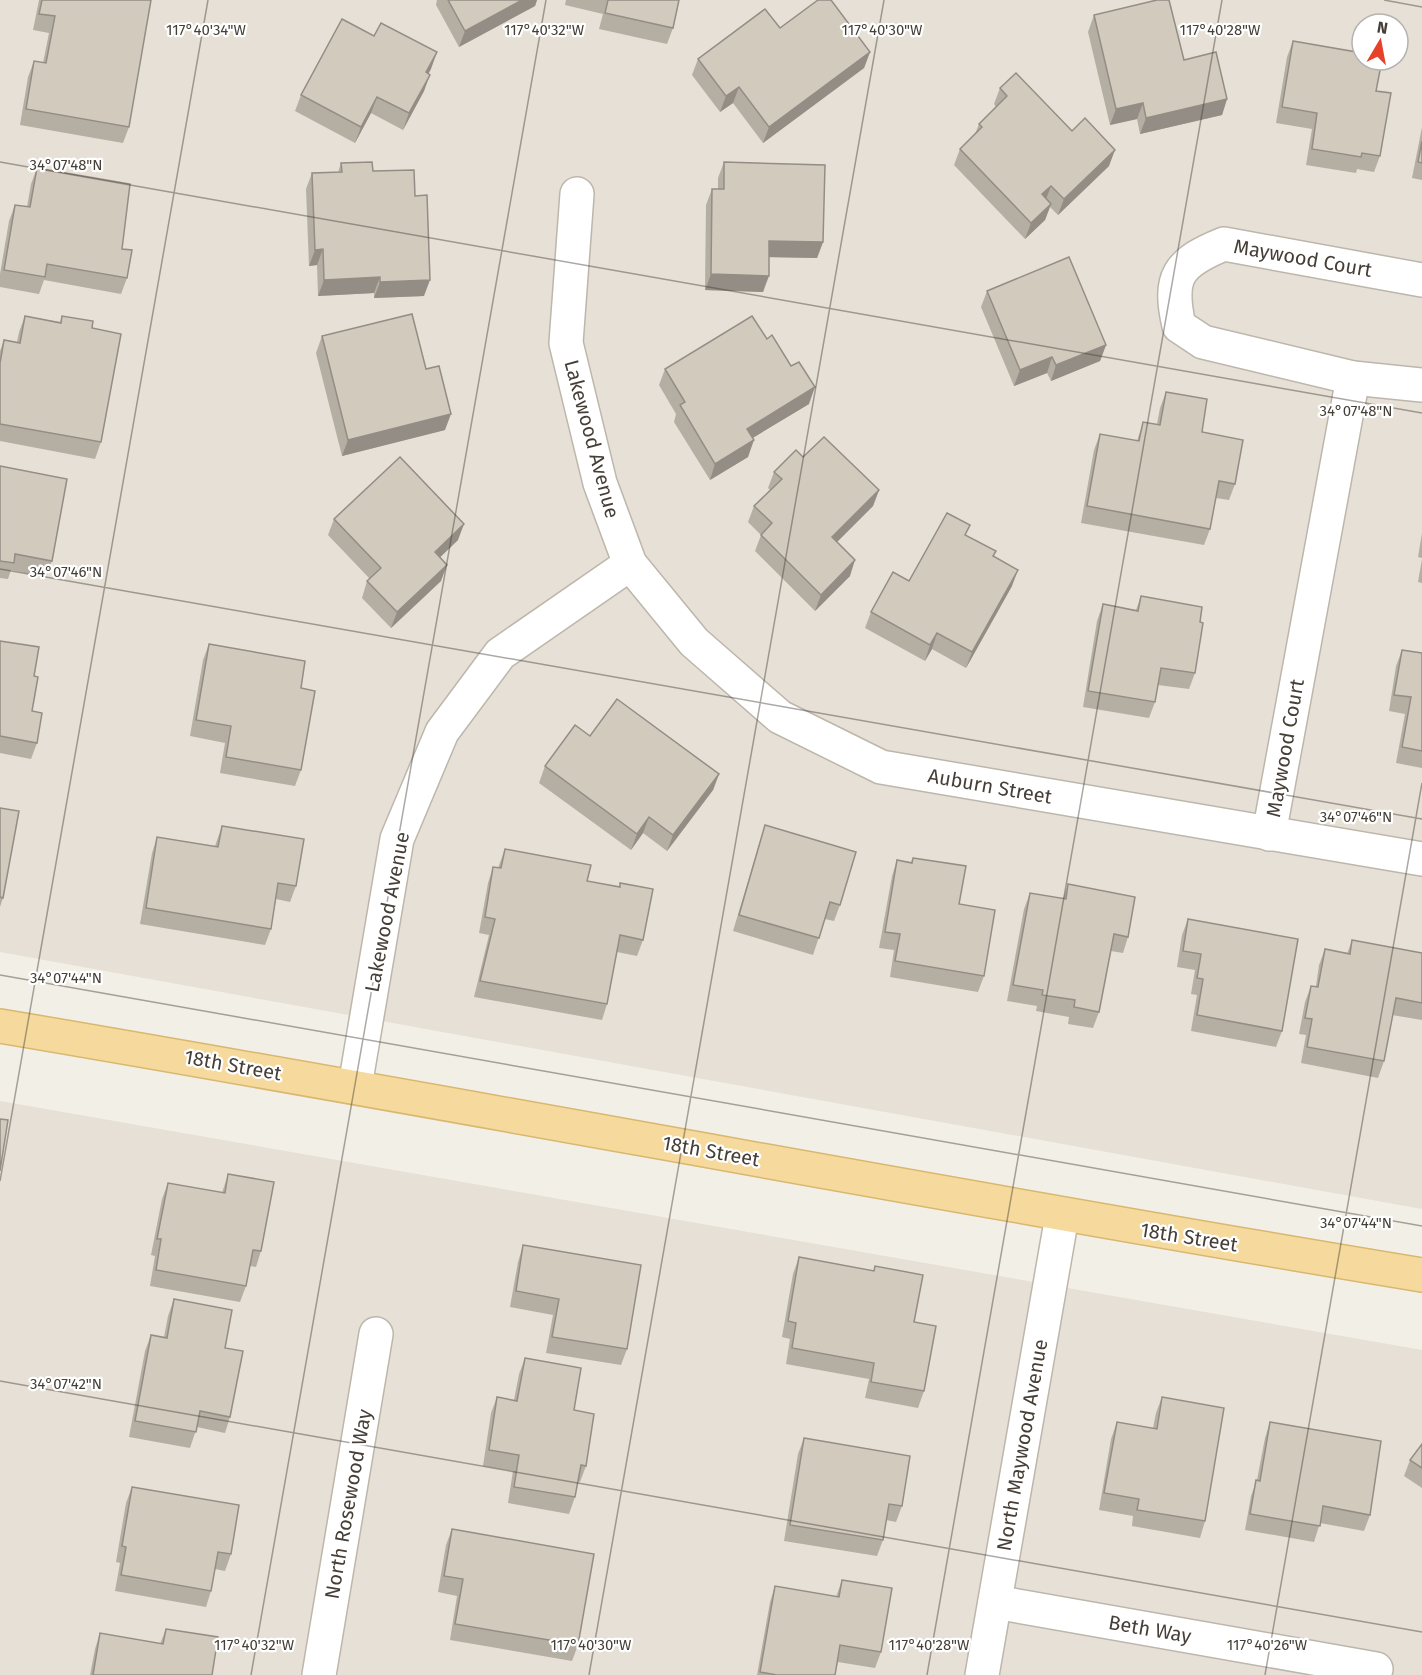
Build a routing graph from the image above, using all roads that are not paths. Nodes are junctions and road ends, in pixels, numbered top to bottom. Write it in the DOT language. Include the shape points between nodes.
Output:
graph roads {
  1 [pos="578,194"];
  2 [pos="1422,280"];
  3 [pos="1353,378"];
  4 [pos="1422,385"];
  5 [pos="630,564"];
  6 [pos="1269,834"];
  7 [pos="1422,860"];
  8 [pos="0,1026"];
  9 [pos="355,1086"];
  10 [pos="1062,1216"];
  11 [pos="1422,1275"];
  12 [pos="376,1334"];
  13 [pos="995,1602"];
  14 [pos="1376,1669"];
  15 [pos="319,1675"];
  16 [pos="982,1675"];
  1 -- 5 [label="street, Lakewood Avenue" via="566,343 600,483"];
  2 -- 3 [label="street, Maywood Court" via="1224,244 1197,255 1178,273 1173,302 1179,326 1203,342"];
  3 -- 4 [label="street, Maywood Court"];
  3 -- 6 [label="street, Maywood Court"];
  5 -- 6 [label="street, Auburn Street" via="694,642 780,717 881,767"];
  5 -- 9 [label="street, Lakewood Avenue" via="500,654 442,732 397,839"];
  6 -- 7 [label="street, Auburn Street"];
  8 -- 9 [label="main road, 18th Street"];
  9 -- 10 [label="main road, 18th Street"];
  10 -- 11 [label="main road, 18th Street"];
  10 -- 13 [label="street, North Maywood Avenue"];
  12 -- 15 [label="street, North Rosewood Way"];
  13 -- 14 [label="street, Beth Way"];
  13 -- 16 [label="street, North Maywood Avenue"];
}
